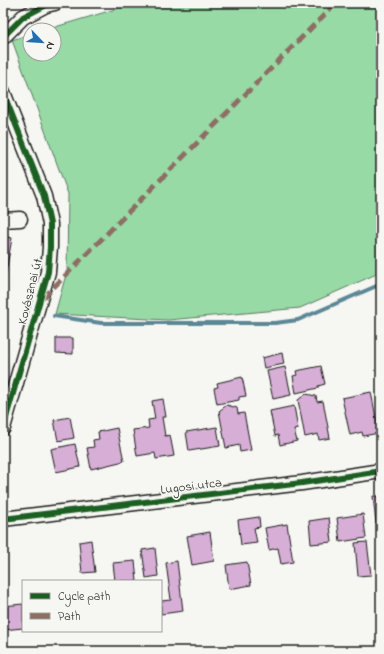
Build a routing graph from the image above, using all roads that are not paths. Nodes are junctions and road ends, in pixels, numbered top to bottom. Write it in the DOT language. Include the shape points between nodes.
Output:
graph roads {
  1 [pos="55,3"];
  2 [pos="3,37"];
  3 [pos="3,92"];
  4 [pos="20,219"];
  5 [pos="3,220"];
  6 [pos="3,428"];
  7 [pos="381,471"];
  8 [pos="3,519"];
  1 -- 2 [label="street" via="23,17"];
  3 -- 6 [label="street, Kovásznai út" via="44,196 50,224 48,272"];
  4 -- 5 [label="street"];
  7 -- 8 [label="street, Lugosi utca"];
}
